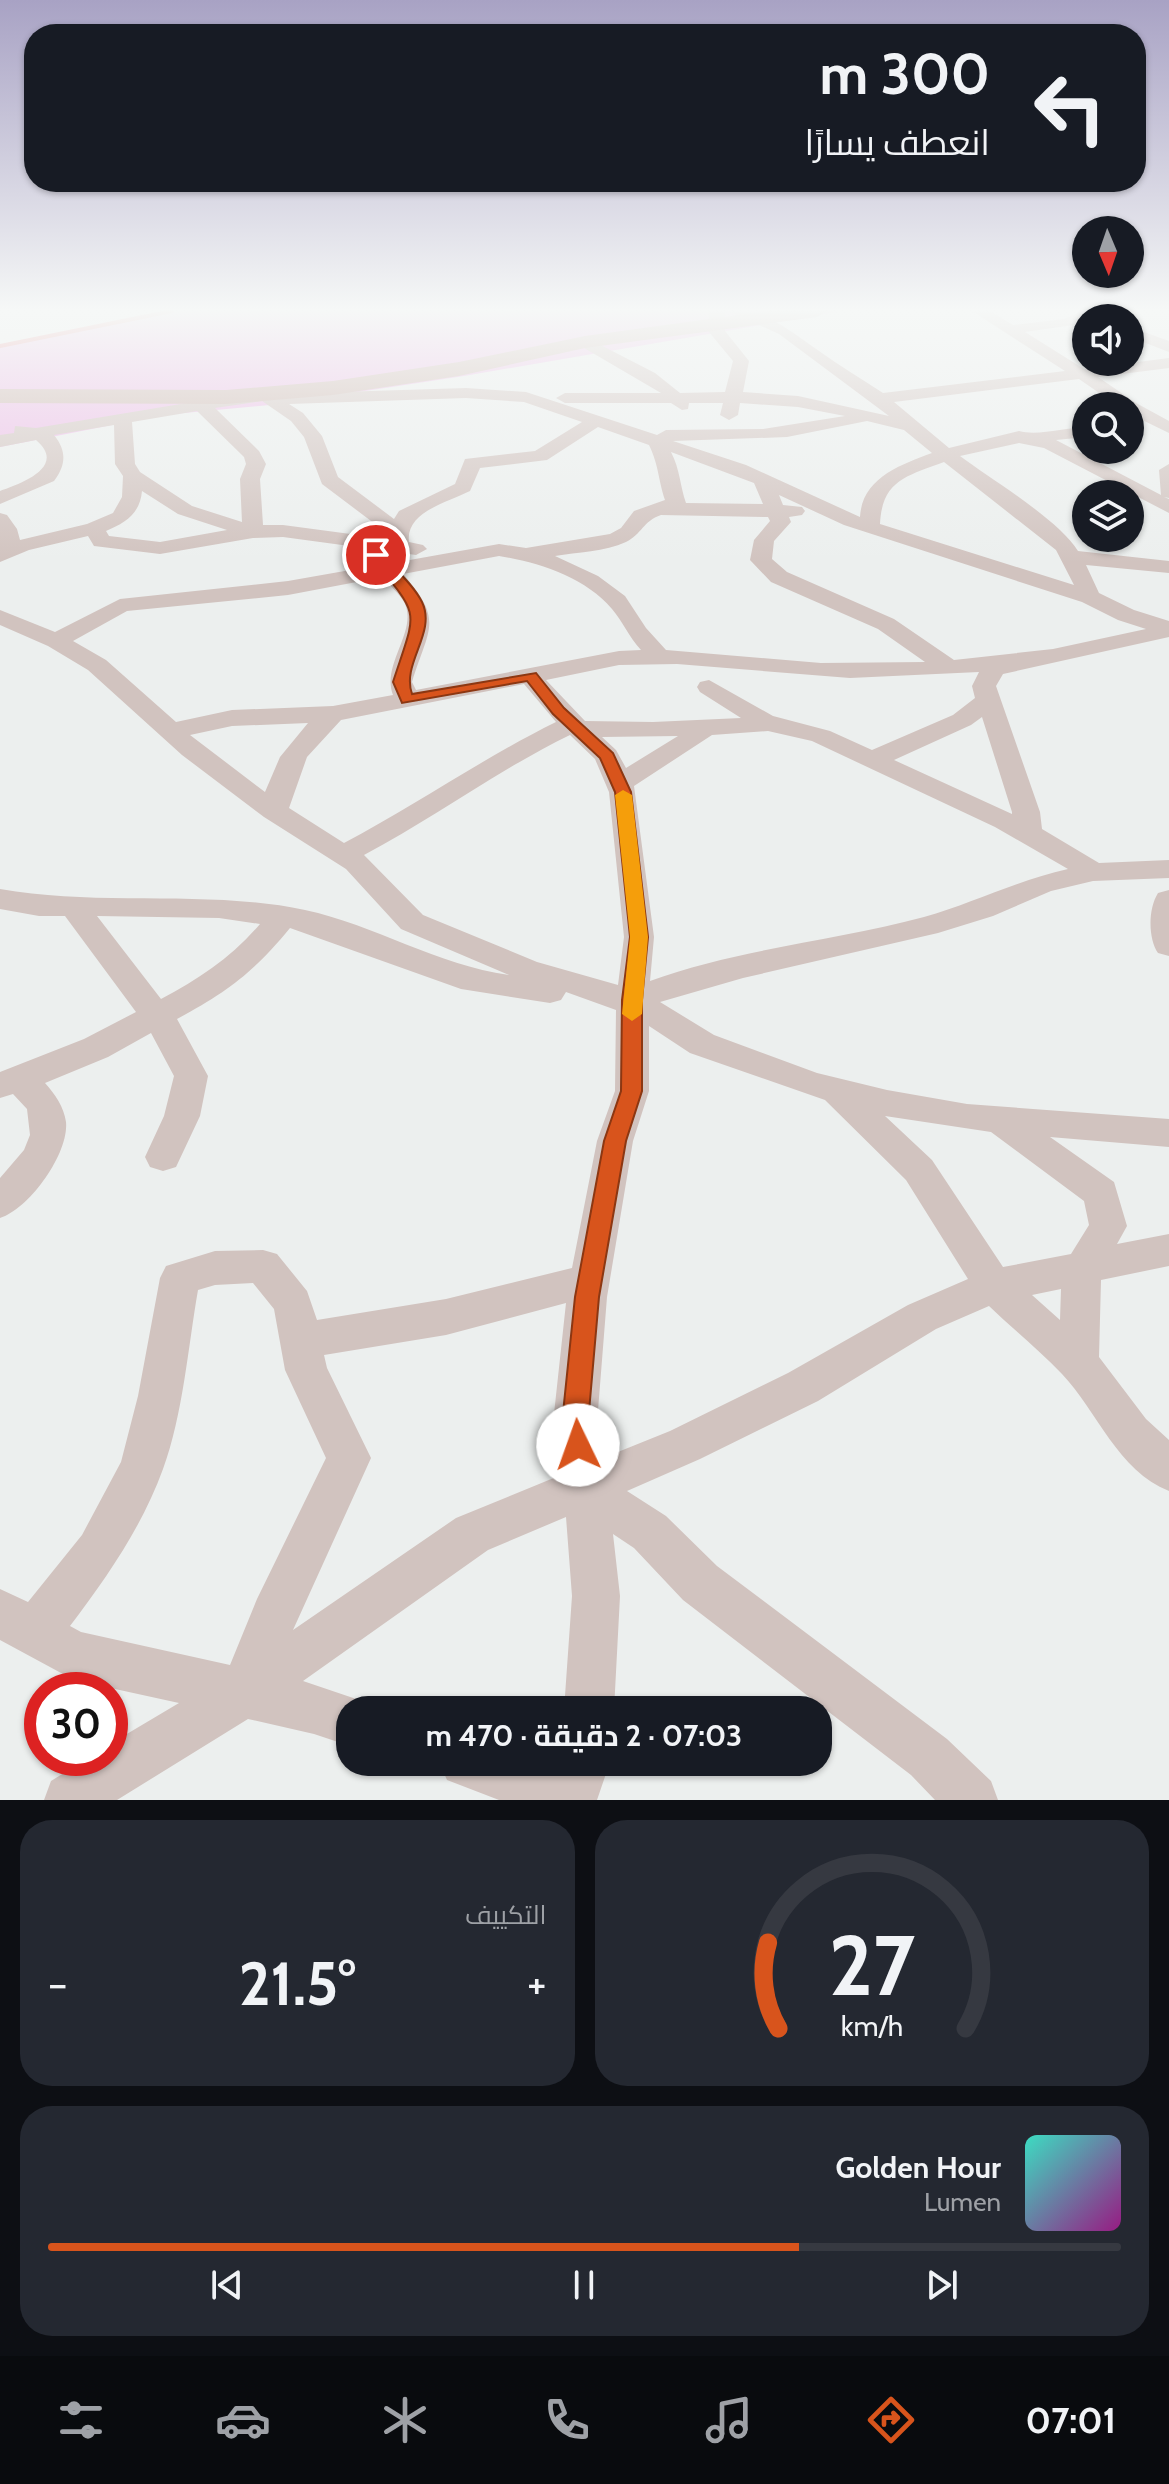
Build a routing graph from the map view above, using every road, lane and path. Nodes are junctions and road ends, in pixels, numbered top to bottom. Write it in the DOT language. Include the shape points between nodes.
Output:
graph roads {
  1 [pos="282,395"];
  2 [pos="429,395"];
  3 [pos="496,395"];
  4 [pos="674,395"];
  5 [pos="735,395"];
  6 [pos="874,395"];
  7 [pos="912,395"];
  8 [pos="0,396"];
  9 [pos="268,397"];
  10 [pos="392,397"];
  11 [pos="526,397"];
  12 [pos="734,398"];
  13 [pos="678,399"];
  14 [pos="880,399"];
  15 [pos="201,405"];
  16 [pos="351,414"];
  17 [pos="1144,414"];
  18 [pos="866,417"];
  19 [pos="123,418"];
  20 [pos="598,420"];
  21 [pos="909,424"];
  22 [pos="0,425"];
  23 [pos="331,425"];
  24 [pos="1169,428"];
  25 [pos="1144,429"];
  26 [pos="33,433"];
  27 [pos="632,433"];
  28 [pos="1072,433"];
  29 [pos="313,436"];
  30 [pos="717,436"];
  31 [pos="1019,437"];
  32 [pos="0,441"];
  33 [pos="657,442"];
  34 [pos="946,454"];
  35 [pos="735,462"];
  36 [pos="670,469"];
  37 [pos="1169,470"];
  38 [pos="133,476"];
  39 [pos="1169,492"];
  40 [pos="770,495"];
  41 [pos="0,498"];
  42 [pos="1169,507"];
  43 [pos="824,508"];
  44 [pos="661,509"];
  45 [pos="0,519"];
  46 [pos="870,527"];
  47 [pos="94,528"];
  48 [pos="253,532"];
  49 [pos="398,539"];
  50 [pos="362,540"];
  51 [pos="6,553"];
  52 [pos="531,554"];
  53 [pos="458,556"];
  54 [pos="1070,557"];
  55 [pos="1169,567"];
  56 [pos="389,570"];
  57 [pos="1090,597"];
  58 [pos="0,617"];
  59 [pos="1166,634"];
  60 [pos="56,641"];
  61 [pos="658,655"];
  62 [pos="692,657"];
  63 [pos="1020,659"];
  64 [pos="946,666"];
  65 [pos="530,676"];
  66 [pos="709,687"];
  67 [pos="407,700"];
  68 [pos="987,701"];
  69 [pos="333,714"];
  70 [pos="767,723"];
  71 [pos="575,726"];
  72 [pos="705,727"];
  73 [pos="171,731"];
  74 [pos="871,760"];
  75 [pos="619,784"];
  76 [pos="274,811"];
  77 [pos="1029,834"];
  78 [pos="342,855"];
  79 [pos="1169,869"];
  80 [pos="1093,872"];
  81 [pos="0,899"];
  82 [pos="1169,900"];
  83 [pos="73,906"];
  84 [pos="282,917"];
  85 [pos="1169,946"];
  86 [pos="632,1000"];
  87 [pos="155,1015"];
  88 [pos="10,1082"];
  89 [pos="836,1090"];
  90 [pos="999,1120"];
  91 [pos="1169,1133"];
  92 [pos="163,1157"];
  93 [pos="0,1203"];
  94 [pos="1169,1250"];
  95 [pos="1082,1270"];
  96 [pos="590,1279"];
  97 [pos="994,1286"];
  98 [pos="300,1340"];
  99 [pos="1078,1362"];
  100 [pos="1169,1470"];
  101 [pos="586,1489"];
  102 [pos="17,1623"];
  103 [pos="243,1694"];
  104 [pos="590,1696"];
  105 [pos="336,1716"];
  106 [pos="505,1776"];
  107 [pos="579,1776"];
  108 [pos="70,1800"];
  109 [pos="546,1800"];
  110 [pos="571,1800"];
  111 [pos="972,1800"];
  1 -- 9 [label="main road"];
  2 -- 10 [label="street"];
  3 -- 11 [label="street"];
  4 -- 13 [label="street"];
  5 -- 12 [label="street"];
  6 -- 14 [label="street"];
  7 -- 14 [label="street"];
  8 -- 9 [label="main road"];
  9 -- 10 [label="street"];
  9 -- 15 [label="street"];
  9 -- 29 [label="street"];
  10 -- 16 [label="street"];
  11 -- 13 [label="street"];
  11 -- 20 [label="street"];
  12 -- 13 [label="street"];
  12 -- 18 [label="street" via="794,400"];
  12 -- 30 [label="street"];
  13 -- 30 [label="street"];
  14 -- 21 [label="street"];
  15 -- 19 [label="street"];
  15 -- 48 [label="street" via="256,464 250,479"];
  17 -- 24 [label="street"];
  18 -- 21 [label="street"];
  18 -- 30 [label="street" via="794,433"];
  19 -- 26 [label="street"];
  19 -- 38 [label="street" via="125,464"];
  20 -- 27 [label="street"];
  20 -- 49 [label="street" via="540,456 472,463 463,487 406,515"];
  21 -- 31 [label="street"];
  21 -- 34 [label="street"];
  22 -- 26 [label="street"];
  23 -- 29 [label="street"];
  24 -- 25 [label="street"];
  26 -- 32 [label="street"];
  26 -- 41 [label="street" via="45,436 54,450 51,472"];
  27 -- 30 [label="street"];
  27 -- 33 [label="street"];
  28 -- 31 [label="street"];
  29 -- 49 [label="street" via="329,480"];
  30 -- 35 [label="street"];
  31 -- 34 [label="street"];
  31 -- 42 [label="street" via="1081,458"];
  33 -- 35 [label="street"];
  33 -- 36 [label="street"];
  34 -- 46 [label="street" via="881,486 871,502"];
  34 -- 54 [label="street" via="1027,515"];
  35 -- 40 [label="street"];
  36 -- 40 [label="street" via="721,475"];
  36 -- 44 [label="street" via="676,503"];
  37 -- 39 [label="street"];
  38 -- 47 [label="street" via="132,497 121,517"];
  38 -- 48 [label="street" via="185,510"];
  40 -- 43 [label="street"];
  40 -- 43 [label="street"];
  40 -- 44 [label="street"];
  40 -- 64 [label="street" via="781,522 764,540 761,560 779,577 886,624"];
  43 -- 46 [label="street"];
  44 -- 52 [label="street" via="641,515 616,539"];
  45 -- 51 [label="street" via="7,529"];
  46 -- 57 [label="street"];
  47 -- 48 [label="street" via="101,542 160,548"];
  47 -- 51 [label="street"];
  48 -- 50 [label="street"];
  49 -- 50 [label="street"];
  49 -- 53 [label="street"];
  50 -- 56 [label="street"];
  52 -- 53 [label="street" via="499,550"];
  52 -- 61 [label="street" via="564,565 618,602"];
  53 -- 56 [label="street"];
  54 -- 55 [label="street"];
  54 -- 57 [label="street"];
  56 -- 60 [label="street" via="288,588 120,606"];
  56 -- 67 [label="street" via="415,601 420,618 400,682"];
  57 -- 59 [label="street"];
  58 -- 60 [label="street"];
  59 -- 63 [label="street"];
  60 -- 73 [label="street" via="97,665"];
  61 -- 62 [label="street"];
  61 -- 65 [label="street"];
  62 -- 64 [label="street" via="852,672"];
  62 -- 66 [label="street"];
  63 -- 64 [label="street"];
  63 -- 68 [label="street" via="993,669 984,686"];
  65 -- 67 [label="street"];
  65 -- 71 [label="street"];
  66 -- 70 [label="street"];
  66 -- 72 [label="street" via="717,716"];
  67 -- 69 [label="street"];
  68 -- 74 [label="street" via="962,720"];
  68 -- 77 [label="street"];
  69 -- 73 [label="street" via="232,718"];
  69 -- 76 [label="street" via="309,734 284,770"];
  70 -- 72 [label="street"];
  70 -- 74 [label="street" via="821,736"];
  71 -- 72 [label="street"];
  71 -- 75 [label="street" via="607,756"];
  71 -- 78 [label="street" via="517,751 413,818"];
  72 -- 75 [label="street"];
  73 -- 76 [label="street"];
  74 -- 77 [label="street"];
  75 -- 86 [label="street" via="639,937"];
  76 -- 78 [label="street"];
  77 -- 80 [label="street"];
  78 -- 86 [label="street" via="412,922 526,970"];
  79 -- 80 [label="street"];
  80 -- 86 [label="street" via="1042,884 927,926 743,967"];
  81 -- 83 [label="street"];
  82 -- 85 [label="street"];
  83 -- 84 [label="street" via="219,908"];
  83 -- 87 [label="street"];
  84 -- 86 [label="street" via="304,920 472,981"];
  84 -- 87 [label="street" via="248,958 201,992"];
  86 -- 89 [label="street" via="702,1044"];
  86 -- 96 [label="street" via="632,1091 615,1141"];
  87 -- 88 [label="street" via="96,1048"];
  87 -- 92 [label="street" via="191,1076 182,1116"];
  88 -- 93 [label="street" via="44,1105 50,1129 36,1165"];
  89 -- 90 [label="street"];
  89 -- 97 [label="street" via="919,1170"];
  90 -- 91 [label="street"];
  90 -- 95 [label="street" via="1101,1193 1108,1226"];
  94 -- 95 [label="street"];
  95 -- 97 [label="street"];
  95 -- 99 [label="street"];
  96 -- 98 [label="street" via="378,1332"];
  96 -- 101 [label="street" via="575,1423"];
  97 -- 99 [label="street"];
  97 -- 101 [label="street" via="922,1317 764,1407"];
  98 -- 102 [label="street" via="293,1303 263,1266 215,1268 180,1278 142,1467 98,1551"];
  98 -- 103 [label="street" via="306,1370 349,1458"];
  99 -- 100 [label="street" via="1131,1433"];
  101 -- 103 [label="street" via="472,1534"];
  101 -- 104 [label="street" via="596,1596"];
  101 -- 111 [label="street" via="650,1532 700,1583 929,1757"];
  102 -- 103 [label="street" via="74,1655"];
  103 -- 105 [label="street"];
  103 -- 108 [label="street"];
  106 -- 109 [label="street"];
  107 -- 110 [label="street"];
}
